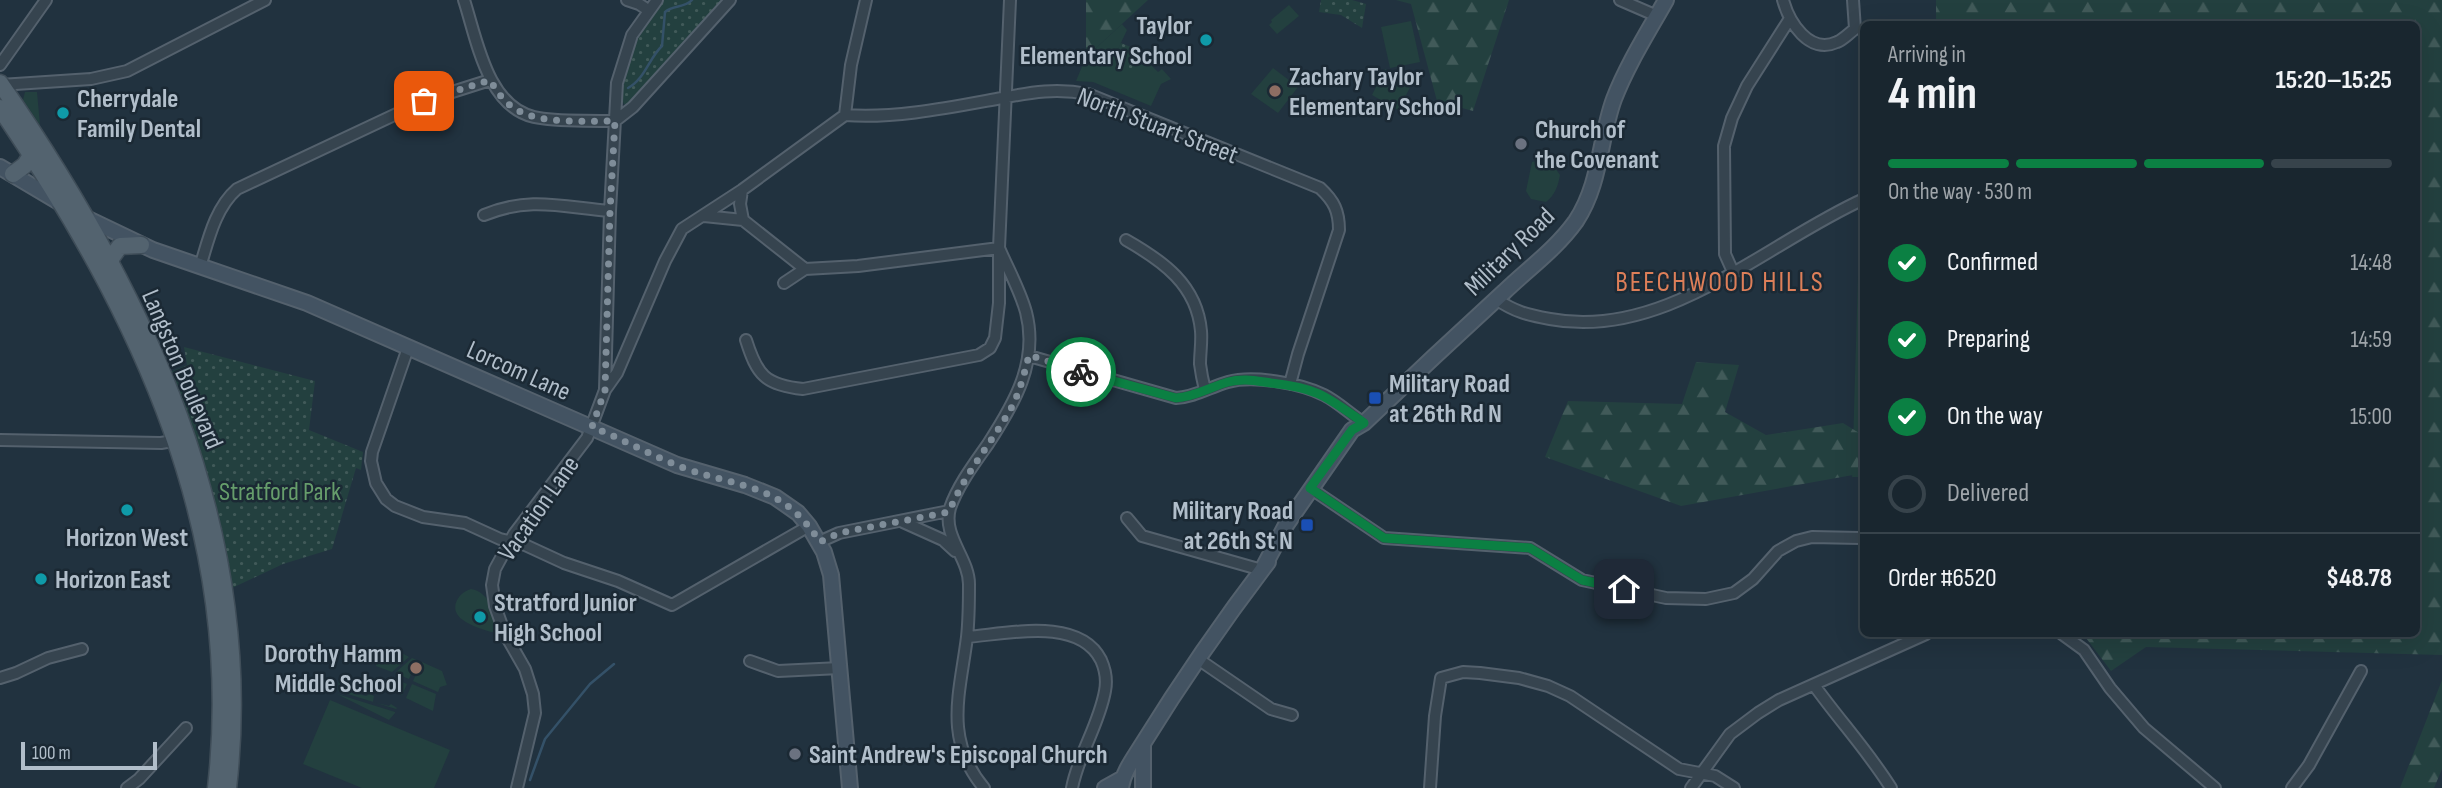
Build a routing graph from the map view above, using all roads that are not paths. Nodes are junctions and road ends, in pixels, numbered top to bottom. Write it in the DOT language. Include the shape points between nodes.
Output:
graph roads {
  1 [pos="46,0"];
  2 [pos="265,0"];
  3 [pos="464,0"];
  4 [pos="627,0"];
  5 [pos="657,0"];
  6 [pos="730,0"];
  7 [pos="866,0"];
  8 [pos="1010,0"];
  9 [pos="1620,0"];
  10 [pos="1666,0"];
  11 [pos="1783,0"];
  12 [pos="1853,0"];
  13 [pos="648,10"];
  14 [pos="1657,16"];
  15 [pos="1789,20"];
  16 [pos="0,65"];
  17 [pos="490,80"];
  18 [pos="0,85"];
  19 [pos="1005,97"];
  20 [pos="0,108"];
  21 [pos="845,115"];
  22 [pos="615,121"];
  23 [pos="31,155"];
  24 [pos="6,171"];
  25 [pos="742,190"];
  26 [pos="1860,201"];
  27 [pos="62,204"];
  28 [pos="610,211"];
  29 [pos="484,215"];
  30 [pos="704,216"];
  31 [pos="84,217"];
  32 [pos="743,220"];
  33 [pos="1126,240"];
  34 [pos="141,245"];
  35 [pos="999,248"];
  36 [pos="110,264"];
  37 [pos="200,267"];
  38 [pos="805,269"];
  39 [pos="1733,272"];
  40 [pos="784,283"];
  41 [pos="1496,299"];
  42 [pos="138,334"];
  43 [pos="746,340"];
  44 [pos="408,348"];
  45 [pos="1029,355"];
  46 [pos="1290,384"];
  47 [pos="605,390"];
  48 [pos="1205,390"];
  49 [pos="1364,423"];
  50 [pos="592,427"];
  51 [pos="182,439"];
  52 [pos="0,440"];
  53 [pos="1314,491"];
  54 [pos="949,512"];
  55 [pos="1127,518"];
  56 [pos="903,522"];
  57 [pos="809,526"];
  58 [pos="1860,538"];
  59 [pos="509,541"];
  60 [pos="820,542"];
  61 [pos="957,552"];
  62 [pos="1262,570"];
  63 [pos="967,637"];
  64 [pos="1919,637"];
  65 [pos="2066,637"];
  66 [pos="82,649"];
  67 [pos="1198,659"];
  68 [pos="750,661"];
  69 [pos="840,668"];
  70 [pos="2361,671"];
  71 [pos="0,678"];
  72 [pos="1814,685"];
  73 [pos="1292,715"];
  74 [pos="186,728"];
  75 [pos="1144,743"];
  76 [pos="848,765"];
  77 [pos="1703,773"];
  78 [pos="1123,781"];
  79 [pos="141,783"];
  80 [pos="1142,785"];
  81 [pos="127,788"];
  82 [pos="216,788"];
  83 [pos="228,788"];
  84 [pos="517,788"];
  85 [pos="845,788"];
  86 [pos="850,788"];
  87 [pos="984,788"];
  88 [pos="1072,788"];
  89 [pos="1105,788"];
  90 [pos="1430,788"];
  91 [pos="1691,788"];
  92 [pos="1734,788"];
  93 [pos="1891,788"];
  94 [pos="2215,788"];
  95 [pos="2292,788"];
  1 -- 16 [label="street"];
  2 -- 18 [label="street" via="127,71 91,79"];
  3 -- 17 [label="street"];
  4 -- 13 [label="street"];
  5 -- 13 [label="street"];
  6 -- 22 [label="street" via="643,97"];
  7 -- 21 [label="street"];
  8 -- 19 [label="street"];
  9 -- 14 [label="street"];
  10 -- 14 [label="street, Military Road"];
  11 -- 15 [label="street"];
  12 -- 15 [label="street" via="1855,29 1839,42 1814,43"];
  13 -- 22 [label="street" via="632,35 617,83"];
  14 -- 41 [label="street, Military Road" via="1613,101 1598,171 1577,219 1554,249"];
  15 -- 39 [label="street" via="1747,86 1724,146 1725,254"];
  17 -- 22 [label="street" via="510,106 532,117"];
  17 -- 37 [label="street" via="424,101 237,189 218,214"];
  18 -- 31 [label="main road, Langston Boulevard"];
  19 -- 21 [label="street, North Stuart Street" via="874,117"];
  19 -- 35 [label="street"];
  19 -- 46 [label="street, North Stuart Street" via="1051,89 1088,94 1320,188 1335,204 1339,230"];
  20 -- 23 [label="main road, Langston Boulevard"];
  21 -- 25 [label="street, Vacation Lane"];
  22 -- 28 [label="street"];
  23 -- 24 [label="main road" via="24,165"];
  23 -- 27 [label="main road, Langston Boulevard"];
  24 -- 27 [label="street, Lorcom Lane"];
  25 -- 30 [label="street, Vacation Lane"];
  25 -- 32 [label="street"];
  26 -- 39 [label="street"];
  27 -- 31 [label="street, Lorcom Lane"];
  27 -- 42 [label="main road, Langston Boulevard"];
  28 -- 29 [label="street" via="529,203"];
  28 -- 47 [label="street"];
  30 -- 32 [label="street"];
  30 -- 47 [label="street, Vacation Lane" via="682,229"];
  31 -- 34 [label="street, Lorcom Lane"];
  31 -- 36 [label="main road, Langston Boulevard"];
  32 -- 38 [label="street"];
  33 -- 48 [label="street" via="1160,261 1189,290 1202,332 1200,366"];
  34 -- 36 [label="main road" via="120,246"];
  34 -- 37 [label="street, Lorcom Lane"];
  35 -- 38 [label="street"];
  35 -- 43 [label="street" via="995,338 979,355 803,389 783,387 760,374"];
  35 -- 45 [label="street" via="1026,310"];
  36 -- 42 [label="main road, Langston Boulevard"];
  37 -- 44 [label="street, Lorcom Lane" via="307,303"];
  38 -- 40 [label="street"];
  39 -- 41 [label="street" via="1671,304 1596,323 1564,322 1513,311"];
  41 -- 49 [label="street, Military Road"];
  42 -- 51 [label="main road, Langston Boulevard"];
  44 -- 50 [label="street, Lorcom Lane"];
  44 -- 59 [label="street" via="372,452 380,491 395,506 423,517 465,523"];
  45 -- 48 [label="street" via="1165,396 1188,398"];
  45 -- 54 [label="street" via="1010,411"];
  46 -- 48 [label="street" via="1242,380"];
  46 -- 49 [label="street" via="1322,394"];
  47 -- 50 [label="street, Vacation Lane"];
  49 -- 53 [label="street, Military Road" via="1352,430"];
  50 -- 57 [label="street, Lorcom Lane" via="677,465 760,490 788,505"];
  50 -- 59 [label="street, Vacation Lane"];
  51 -- 52 [label="street" via="161,443"];
  51 -- 82 [label="main road, Langston Boulevard" via="215,611 220,699"];
  51 -- 83 [label="main road, Langston Boulevard" via="212,520 227,606 233,704"];
  53 -- 58 [label="street" via="1384,538 1530,548 1582,580 1666,598 1706,599 1734,593 1778,551 1796,541"];
  53 -- 62 [label="street, Military Road" via="1286,524"];
  54 -- 56 [label="street"];
  54 -- 61 [label="street"];
  55 -- 62 [label="street" via="1142,536"];
  56 -- 60 [label="street" via="839,533"];
  56 -- 61 [label="street" via="943,540"];
  57 -- 59 [label="street" via="672,605"];
  57 -- 60 [label="street, Lorcom Lane"];
  59 -- 84 [label="street, Vacation Lane" via="495,569 495,606 525,669 535,713"];
  60 -- 69 [label="street, Lorcom Lane" via="834,589"];
  61 -- 63 [label="street" via="969,581"];
  62 -- 67 [label="street, Military Road"];
  63 -- 87 [label="street" via="957,729 968,765"];
  63 -- 88 [label="street" via="1061,631 1080,638 1099,655 1105,692"];
  64 -- 72 [label="street"];
  65 -- 94 [label="street" via="2084,650 2144,728"];
  66 -- 71 [label="street"];
  67 -- 73 [label="street" via="1271,709"];
  67 -- 75 [label="street, Military Road"];
  68 -- 69 [label="street" via="778,671"];
  69 -- 76 [label="street, Lorcom Lane"];
  70 -- 95 [label="street"];
  72 -- 77 [label="street" via="1779,700 1730,734"];
  72 -- 93 [label="street"];
  74 -- 79 [label="street"];
  75 -- 78 [label="street, Military Road"];
  75 -- 80 [label="street, Military Road"];
  76 -- 85 [label="street"];
  76 -- 86 [label="street, Lorcom Lane"];
  77 -- 90 [label="street" via="1679,768 1548,686 1463,672 1441,678"];
  77 -- 91 [label="street"];
  77 -- 92 [label="street"];
  78 -- 80 [label="street" via="1136,775"];
  78 -- 89 [label="street"];
  79 -- 81 [label="street"];
}
